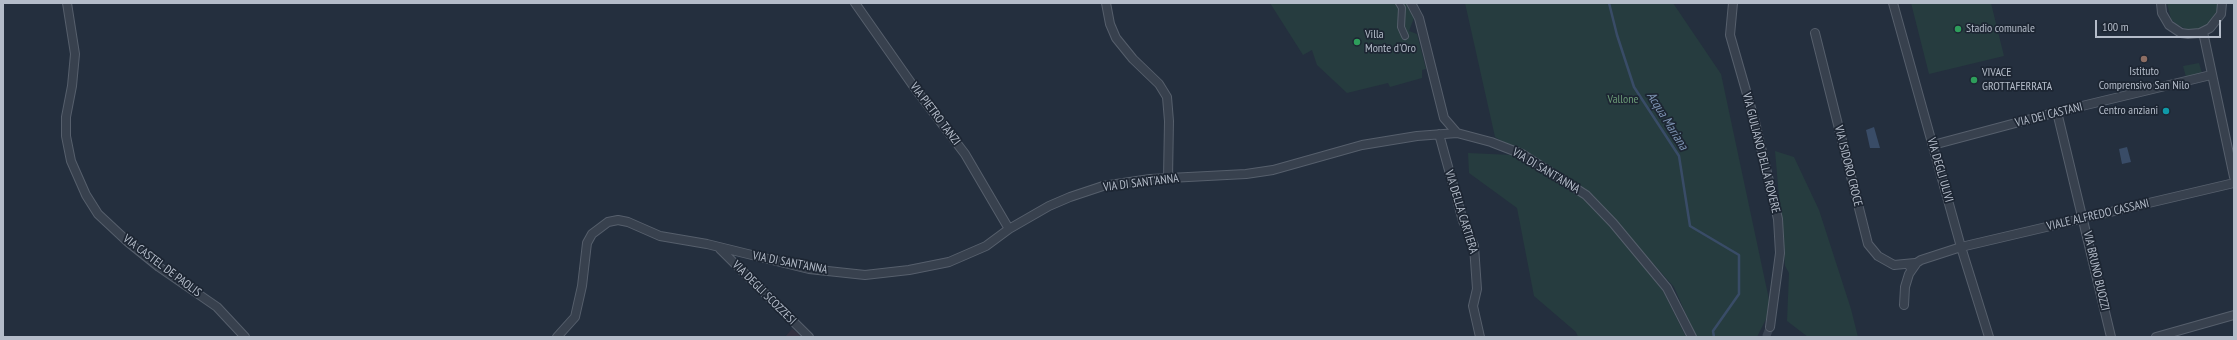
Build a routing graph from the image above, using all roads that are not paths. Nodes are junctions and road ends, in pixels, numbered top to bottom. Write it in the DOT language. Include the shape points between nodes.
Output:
graph roads {
  1 [pos="67,3"];
  2 [pos="855,3"];
  3 [pos="1106,3"];
  4 [pos="1399,3"];
  5 [pos="1411,3"];
  6 [pos="1733,3"];
  7 [pos="1893,3"];
  8 [pos="2161,3"];
  9 [pos="2222,3"];
  10 [pos="2203,32"];
  11 [pos="1815,33"];
  12 [pos="1405,36"];
  13 [pos="2211,75"];
  14 [pos="2057,112"];
  15 [pos="1457,133"];
  16 [pos="1439,134"];
  17 [pos="1933,145"];
  18 [pos="2234,177"];
  19 [pos="1168,178"];
  20 [pos="2234,183"];
  21 [pos="2084,218"];
  22 [pos="1009,229"];
  23 [pos="720,248"];
  24 [pos="1962,248"];
  25 [pos="1913,265"];
  26 [pos="1904,305"];
  27 [pos="2234,315"];
  28 [pos="1770,327"];
  29 [pos="245,337"];
  30 [pos="557,337"];
  31 [pos="809,337"];
  32 [pos="1480,337"];
  33 [pos="1692,337"];
  34 [pos="1989,337"];
  35 [pos="2111,337"];
  36 [pos="2156,337"];
  1 -- 29 [label="street, VIA CASTEL DE PAOLIS" via="75,54 66,117 66,136 71,161 86,196 98,214 128,242 217,307"];
  2 -- 22 [label="street, VIA PIETRO TANZI" via="965,154"];
  3 -- 19 [label="street" via="1116,38 1167,96"];
  4 -- 12 [label="street" via="1402,8 1400,27"];
  5 -- 15 [label="street" via="1420,18 1444,118"];
  6 -- 28 [label="street, VIA GIULIANO DELLA ROVERE" via="1730,35 1755,122 1778,219 1780,253"];
  7 -- 17 [label="street, VIA DEGLI ULIVI"];
  8 -- 10 [label="street" via="2165,20 2175,30 2188,34"];
  9 -- 10 [label="street" via="2217,22"];
  10 -- 13 [label="street"];
  11 -- 25 [label="street, VIA ISIDORO CROCE" via="1868,244 1878,256 1894,265"];
  13 -- 14 [label="street, VIA DEI CASTANI"];
  13 -- 18 [label="street"];
  14 -- 17 [label="street, VIA DEI CASTANI"];
  14 -- 21 [label="street, VIA BRUNO BUOZZI"];
  15 -- 16 [label="street, VIA DI SANT'ANNA"];
  15 -- 33 [label="street, VIA DI SANT'ANNA" via="1522,154 1586,195 1667,288"];
  16 -- 19 [label="street, VIA DI SANT'ANNA" via="1362,145 1272,170 1221,177"];
  16 -- 32 [label="street, VIA DELLA CARTIERA" via="1463,221 1474,246 1478,288 1473,306"];
  17 -- 24 [label="street, VIA DEGLI ULIVI"];
  19 -- 22 [label="street, VIA DI SANT'ANNA" via="1122,182 1084,192 1049,206"];
  20 -- 21 [label="street, VIALE ALFREDO CASSANI"];
  21 -- 24 [label="street, VIALE ALFREDO CASSANI"];
  21 -- 35 [label="street, VIA BRUNO BUOZZI"];
  22 -- 23 [label="street, VIA DI SANT'ANNA" via="986,246 949,262 865,275 809,269"];
  23 -- 30 [label="street, VIA DI SANT'ANNA" via="660,236 628,222 608,222 592,234 587,243 575,317"];
  23 -- 31 [label="street, VIA DEGLI SCOZZESI"];
  24 -- 25 [label="street, VIA ISIDORO CROCE"];
  24 -- 34 [label="street, VIA DEGLI ULIVI"];
  25 -- 26 [label="street" via="1907,280"];
  27 -- 36 [label="street"];
}
